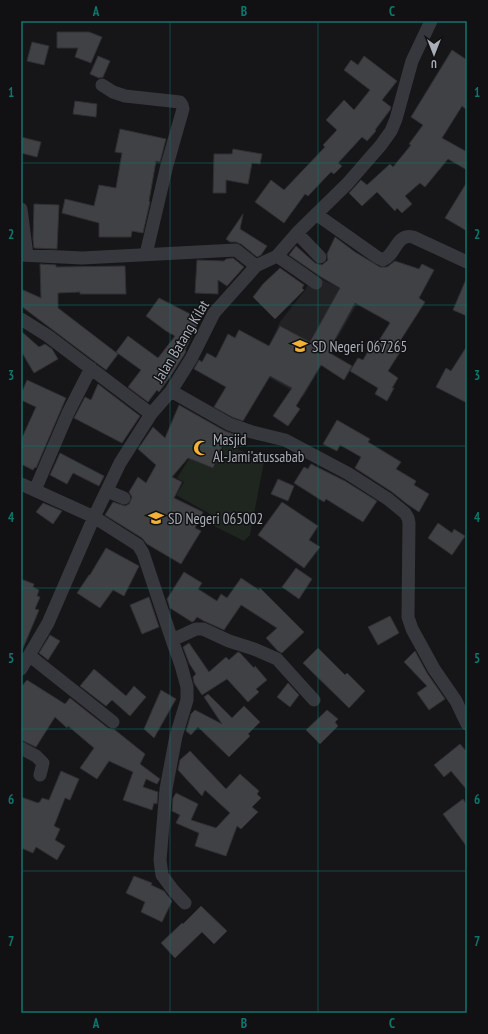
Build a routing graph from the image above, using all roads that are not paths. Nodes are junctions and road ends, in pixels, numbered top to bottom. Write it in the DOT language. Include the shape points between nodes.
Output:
graph roads {
  1 [pos="432,21"];
  2 [pos="102,85"];
  3 [pos="21,209"];
  4 [pos="316,214"];
  5 [pos="297,233"];
  6 [pos="146,254"];
  7 [pos="24,255"];
  8 [pos="277,256"];
  9 [pos="320,257"];
  10 [pos="467,262"];
  11 [pos="256,266"];
  12 [pos="316,283"];
  13 [pos="21,319"];
  14 [pos="91,368"];
  15 [pos="171,391"];
  16 [pos="151,414"];
  17 [pos="21,484"];
  18 [pos="35,490"];
  19 [pos="107,491"];
  20 [pos="124,498"];
  21 [pos="94,517"];
  22 [pos="172,640"];
  23 [pos="30,656"];
  24 [pos="21,669"];
  25 [pos="314,700"];
  26 [pos="114,722"];
  27 [pos="467,724"];
  28 [pos="21,748"];
  29 [pos="40,775"];
  30 [pos="185,903"];
  1 -- 4 [label="street, Jalan Batang Kilat" via="412,61 391,131 368,161"];
  2 -- 6 [label="street" via="125,96 180,102 182,105"];
  3 -- 7 [label="street"];
  4 -- 5 [label="street, Jalan Batang Kilat"];
  4 -- 10 [label="street" via="383,260 389,258 402,238 407,236"];
  5 -- 8 [label="street, Jalan Batang Kilat"];
  5 -- 9 [label="street"];
  6 -- 7 [label="street" via="82,258"];
  6 -- 11 [label="street" via="236,250"];
  8 -- 11 [label="street, Jalan Batang Kilat"];
  8 -- 12 [label="street"];
  11 -- 15 [label="street, Jalan Batang Kilat" via="214,313 191,359"];
  13 -- 14 [label="street"];
  14 -- 16 [label="street"];
  14 -- 18 [label="street" via="68,413"];
  15 -- 16 [label="street, Jalan Batang Kilat"];
  15 -- 27 [label="street" via="229,424 285,440 349,474 405,513 409,523 408,617 430,662 456,700"];
  16 -- 19 [label="street, Jalan Batang Kilat" via="120,463"];
  17 -- 18 [label="street"];
  18 -- 21 [label="street"];
  19 -- 20 [label="street"];
  19 -- 21 [label="street, Jalan Batang Kilat"];
  21 -- 22 [label="street" via="138,546 143,553"];
  21 -- 23 [label="street, Jalan Batang Kilat" via="48,623"];
  22 -- 25 [label="street" via="200,629 254,649 277,659"];
  22 -- 30 [label="street" via="187,687 187,700 176,736 166,789 160,860 162,874"];
  23 -- 24 [label="street, Jalan Batang Kilat"];
  23 -- 26 [label="street"];
  28 -- 29 [label="street" via="43,762"];
}
